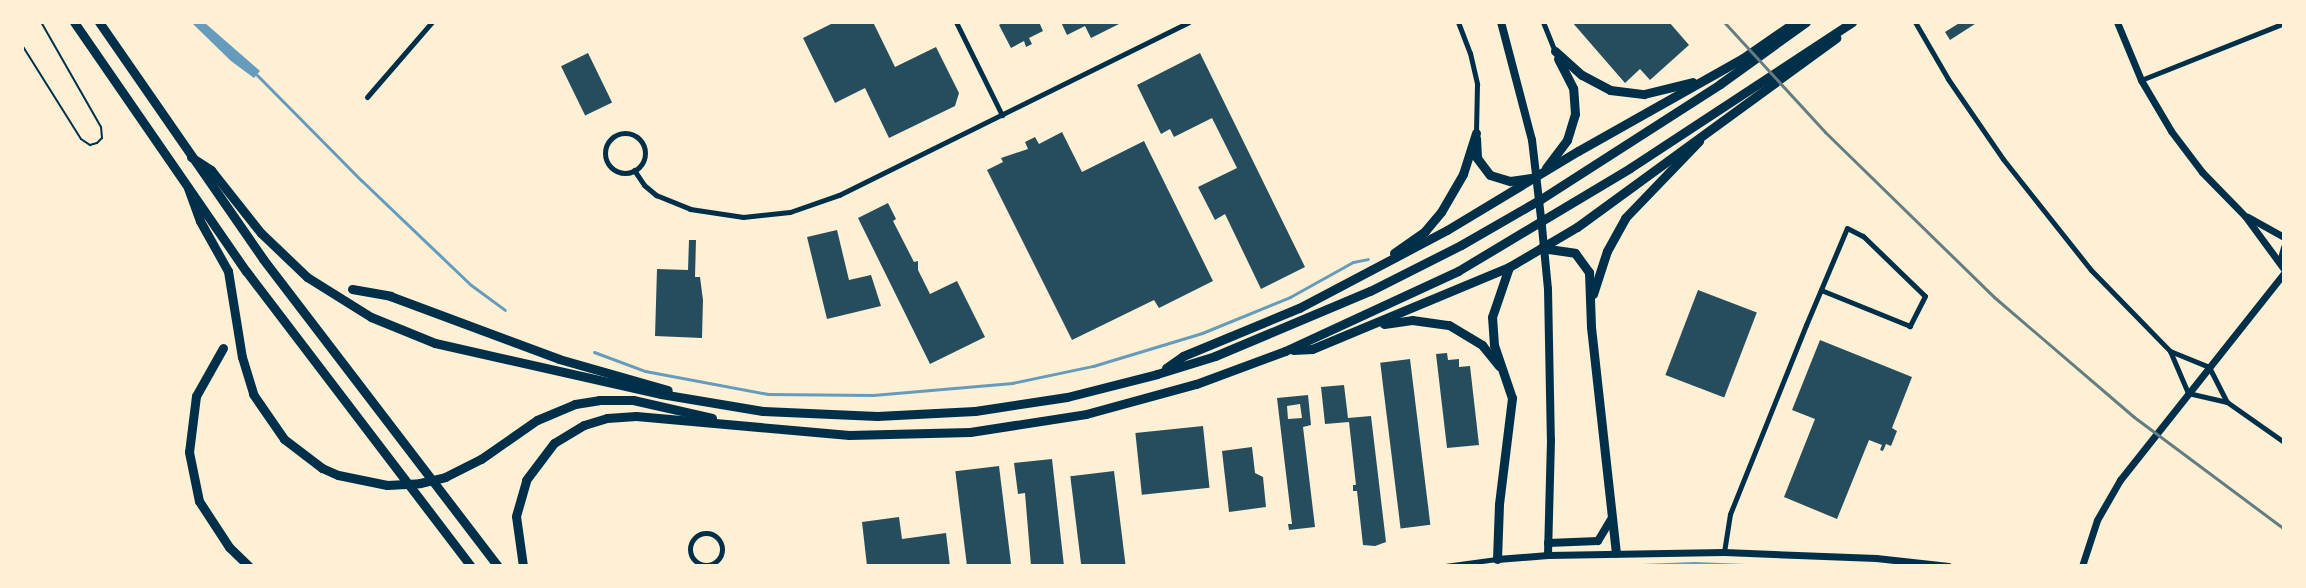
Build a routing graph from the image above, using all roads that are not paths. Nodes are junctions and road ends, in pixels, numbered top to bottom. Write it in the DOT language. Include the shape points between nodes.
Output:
graph roads {
  1 [pos="74,22"];
  2 [pos="99,22"];
  3 [pos="432,22"];
  4 [pos="956,22"];
  5 [pos="1189,22"];
  6 [pos="1458,22"];
  7 [pos="1501,22"];
  8 [pos="1543,22"];
  9 [pos="1781,22"];
  10 [pos="1795,22"];
  11 [pos="1806,22"];
  12 [pos="1852,22"];
  13 [pos="1857,22"];
  14 [pos="1915,22"];
  15 [pos="2117,22"];
  16 [pos="2284,23"];
  17 [pos="1781,37"];
  18 [pos="1555,51"];
  19 [pos="1718,72"];
  20 [pos="2141,80"];
  21 [pos="366,98"];
  22 [pos="1002,115"];
  23 [pos="1710,127"];
  24 [pos="1476,133"];
  25 [pos="191,157"];
  26 [pos="634,170"];
  27 [pos="1544,172"];
  28 [pos="1534,178"];
  29 [pos="188,188"];
  30 [pos="2245,216"];
  31 [pos="2284,238"];
  32 [pos="2284,247"];
  33 [pos="1541,248"];
  34 [pos="2282,266"];
  35 [pos="1509,267"];
  36 [pos="2284,273"];
  37 [pos="1355,279"];
  38 [pos="352,289"];
  39 [pos="1821,290"];
  40 [pos="1591,301"];
  41 [pos="1368,327"];
  42 [pos="223,348"];
  43 [pos="1285,351"];
  44 [pos="2170,351"];
  45 [pos="2209,367"];
  46 [pos="1504,372"];
  47 [pos="1157,374"];
  48 [pos="2188,393"];
  49 [pos="679,394"];
  50 [pos="2227,402"];
  51 [pos="724,422"];
  52 [pos="2284,442"];
  53 [pos="1612,518"];
  54 [pos="1548,543"];
  55 [pos="1724,552"];
  56 [pos="1616,554"];
  57 [pos="1548,555"];
  58 [pos="1497,559"];
  59 [pos="708,565"];
  60 [pos="249,566"];
  61 [pos="471,566"];
  62 [pos="498,566"];
  63 [pos="523,566"];
  64 [pos="1445,566"];
  65 [pos="1949,566"];
  66 [pos="2082,566"];
  1 -- 29 [label="highway"];
  2 -- 25 [label="highway"];
  3 -- 21 [label="street"];
  4 -- 22 [label="street"];
  5 -- 22 [label="street"];
  6 -- 24 [label="street" via="1470,52 1477,84"];
  7 -- 54 [label="main road" via="1534,153 1546,270 1551,440"];
  8 -- 18 [label="street"];
  9 -- 17 [label="street"];
  10 -- 17 [label="highway"];
  11 -- 17 [label="highway"];
  12 -- 43 [label="highway" via="1630,168 1532,228 1424,288"];
  13 -- 23 [label="highway"];
  14 -- 44 [label="street" via="1968,109 2036,204 2091,270"];
  15 -- 20 [label="street"];
  16 -- 20 [label="street"];
  17 -- 19 [label="highway"];
  17 -- 47 [label="highway" via="1619,150 1461,245 1306,320 1215,356"];
  18 -- 19 [label="highway" via="1595,84 1627,94 1661,92"];
  18 -- 27 [label="highway" via="1573,88 1575,114 1567,140"];
  19 -- 27 [label="highway"];
  20 -- 30 [label="street" via="2183,149"];
  22 -- 26 [label="street" via="839,195 816,205 772,215 728,216 690,209 644,186"];
  23 -- 33 [label="highway" via="1577,227"];
  23 -- 40 [label="highway" via="1625,218 1606,251"];
  24 -- 28 [label="highway" via="1477,158 1490,175 1510,181"];
  24 -- 37 [label="highway" via="1463,174 1433,222 1412,241"];
  25 -- 49 [label="highway" via="211,170 261,233 307,277 377,320 458,350 661,394"];
  25 -- 62 [label="highway" via="358,385"];
  26 -- 26 [label="street" via="643,161 642,143 634,135 616,134 607,143 606,160 617,171"];
  27 -- 28 [label="highway"];
  28 -- 37 [label="highway" via="1447,230"];
  29 -- 51 [label="highway" via="200,221 228,271 246,377 262,411 297,450 322,468 358,481 387,485 420,483 467,467 537,420 575,404 633,400"];
  29 -- 61 [label="highway" via="279,316"];
  30 -- 31 [label="street"];
  30 -- 34 [label="street"];
  32 -- 34 [label="street"];
  33 -- 35 [label="highway"];
  33 -- 40 [label="highway" via="1575,253 1584,262 1590,279"];
  35 -- 41 [label="highway"];
  35 -- 46 [label="highway" via="1492,317 1494,345"];
  36 -- 45 [label="street"];
  37 -- 47 [label="highway" via="1260,326 1183,356"];
  38 -- 49 [label="highway" via="390,296 559,359"];
  39 -- 39 [label="street" via="1847,228 1863,236 1924,296 1910,326"];
  39 -- 55 [label="street" via="1730,514"];
  40 -- 53 [label="highway"];
  41 -- 43 [label="highway" via="1312,349"];
  41 -- 46 [label="highway" via="1412,320 1449,325 1482,346"];
  42 -- 60 [label="highway" via="196,396 189,452 199,501 229,547"];
  43 -- 51 [label="highway" via="1123,406 1047,422 970,432 849,434"];
  44 -- 45 [label="street"];
  44 -- 48 [label="street"];
  45 -- 48 [label="street"];
  45 -- 50 [label="street"];
  46 -- 58 [label="highway" via="1512,398 1512,412 1499,504"];
  47 -- 49 [label="highway" via="1030,404 919,415 763,412"];
  48 -- 50 [label="street"];
  48 -- 66 [label="street" via="2111,495 2097,520"];
  50 -- 52 [label="street"];
  51 -- 63 [label="highway" via="636,416 607,418 584,425 554,442 532,469 521,494 516,535"];
  53 -- 54 [label="main road" via="1598,541"];
  53 -- 56 [label="highway"];
  54 -- 57 [label="main road"];
  55 -- 56 [label="street"];
  55 -- 65 [label="street" via="1876,558"];
  56 -- 57 [label="street"];
  57 -- 58 [label="street"];
  58 -- 64 [label="street"];
  59 -- 59 [label="street" via="717,560 721,544 715,536 704,533 695,538 691,553 697,562"];
}
